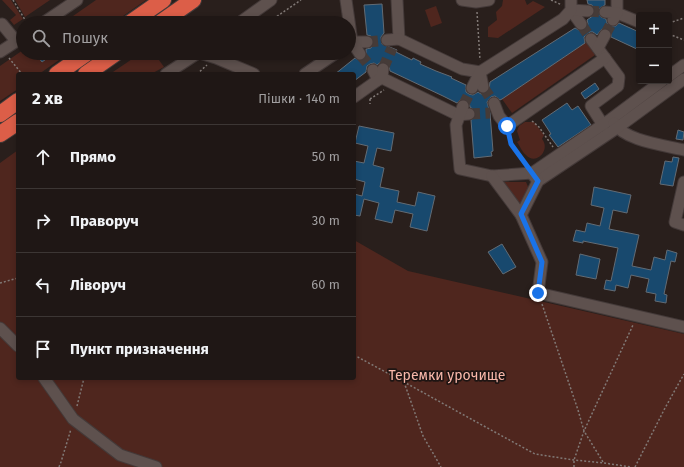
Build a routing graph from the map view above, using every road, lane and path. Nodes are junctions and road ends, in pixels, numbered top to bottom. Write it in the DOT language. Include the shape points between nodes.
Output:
graph roads {
  1 [pos="13,0"];
  2 [pos="77,0"];
  3 [pos="163,0"];
  4 [pos="193,0"];
  5 [pos="271,0"];
  6 [pos="301,0"];
  7 [pos="346,0"];
  8 [pos="397,0"];
  9 [pos="462,0"];
  10 [pos="489,0"];
  11 [pos="617,0"];
  12 [pos="476,2"];
  13 [pos="571,5"];
  14 [pos="588,11"];
  15 [pos="23,16"];
  16 [pos="53,16"];
  17 [pos="140,16"];
  18 [pos="170,16"];
  19 [pos="249,16"];
  20 [pos="277,16"];
  21 [pos="347,16"];
  22 [pos="684,18"];
  23 [pos="636,21"];
  24 [pos="672,22"];
  25 [pos="2,24"];
  26 [pos="581,24"];
  27 [pos="605,35"];
  28 [pos="672,35"];
  29 [pos="16,36"];
  30 [pos="684,40"];
  31 [pos="16,41"];
  32 [pos="367,42"];
  33 [pos="356,43"];
  34 [pos="356,50"];
  35 [pos="2,51"];
  36 [pos="360,54"];
  37 [pos="605,58"];
  38 [pos="77,60"];
  39 [pos="106,60"];
  40 [pos="188,60"];
  41 [pos="221,60"];
  42 [pos="326,60"];
  43 [pos="684,65"];
  44 [pos="20,72"];
  45 [pos="60,72"];
  46 [pos="89,72"];
  47 [pos="169,72"];
  48 [pos="249,72"];
  49 [pos="308,72"];
  50 [pos="480,72"];
  51 [pos="672,74"];
  52 [pos="684,79"];
  53 [pos="394,84"];
  54 [pos="658,84"];
  55 [pos="483,87"];
  56 [pos="472,88"];
  57 [pos="356,95"];
  58 [pos="370,99"];
  59 [pos="16,102"];
  60 [pos="494,111"];
  61 [pos="0,114"];
  62 [pos="519,118"];
  63 [pos="16,123"];
  64 [pos="610,124"];
  65 [pos="506,126"];
  66 [pos="0,134"];
  67 [pos="684,150"];
  68 [pos="558,155"];
  69 [pos="492,176"];
  70 [pos="535,177"];
  71 [pos="684,182"];
  72 [pos="521,214"];
  73 [pos="684,225"];
  74 [pos="16,279"];
  75 [pos="0,283"];
  76 [pos="538,293"];
  77 [pos="637,316"];
  78 [pos="684,327"];
  79 [pos="0,328"];
  80 [pos="16,344"];
  81 [pos="356,356"];
  82 [pos="684,374"];
  83 [pos="45,380"];
  84 [pos="404,382"];
  85 [pos="584,431"];
  86 [pos="574,460"];
  87 [pos="61,462"];
  88 [pos="604,463"];
  89 [pos="63,467"];
  90 [pos="156,467"];
  91 [pos="441,467"];
  92 [pos="574,467"];
  93 [pos="631,467"];
  94 [pos="636,467"];
  1 -- 15 [label="path"];
  2 -- 16 [label="street"];
  3 -- 17 [label="highway"];
  4 -- 18 [label="highway"];
  5 -- 19 [label="street"];
  6 -- 20 [label="path"];
  7 -- 21 [label="street"];
  8 -- 50 [label="street" via="393,43 462,69"];
  9 -- 12 [label="street"];
  10 -- 12 [label="street"];
  11 -- 23 [label="street" via="612,15"];
  12 -- 50 [label="path"];
  13 -- 14 [label="street"];
  13 -- 26 [label="street"];
  13 -- 50 [label="street" via="563,19"];
  22 -- 24 [label="path"];
  25 -- 29 [label="street"];
  27 -- 37 [label="street" via="594,43"];
  28 -- 30 [label="path"];
  31 -- 35 [label="street"];
  32 -- 33 [label="street"];
  34 -- 36 [label="street"];
  35 -- 44 [label="path"];
  37 -- 62 [label="street"];
  37 -- 64 [label="street" via="619,77 618,86 591,106"];
  38 -- 45 [label="highway"];
  39 -- 46 [label="highway"];
  40 -- 47 [label="street"];
  41 -- 48 [label="street"];
  42 -- 49 [label="street"];
  43 -- 51 [label="street"];
  50 -- 55 [label="street"];
  50 -- 56 [label="street"];
  52 -- 64 [label="street"];
  53 -- 57 [label="street" via="379,74"];
  53 -- 58 [label="path"];
  53 -- 69 [label="street" via="463,112 456,125 460,169"];
  54 -- 64 [label="street"];
  59 -- 61 [label="highway"];
  60 -- 65 [label="street"];
  62 -- 65 [label="street"];
  62 -- 68 [label="path" via="535,122"];
  63 -- 66 [label="highway"];
  64 -- 67 [label="street" via="630,136"];
  64 -- 68 [label="street"];
  64 -- 70 [label="street"];
  65 -- 70 [label="path" via="511,144"];
  68 -- 70 [label="street"];
  69 -- 70 [label="street"];
  69 -- 72 [label="street"];
  70 -- 72 [label="street"];
  71 -- 73 [label="street" via="675,222"];
  72 -- 76 [label="street" via="542,262"];
  74 -- 75 [label="path"];
  76 -- 77 [label="street"];
  76 -- 85 [label="path"];
  77 -- 78 [label="street"];
  77 -- 85 [label="path"];
  79 -- 80 [label="street"];
  81 -- 84 [label="path"];
  82 -- 94 [label="path"];
  83 -- 90 [label="street" via="73,419 120,455"];
  84 -- 86 [label="path" via="535,454"];
  84 -- 91 [label="path" via="423,436"];
  85 -- 86 [label="path"];
  85 -- 88 [label="path"];
  86 -- 88 [label="path"];
  86 -- 92 [label="path"];
  87 -- 89 [label="path"];
  88 -- 93 [label="path"];
}
